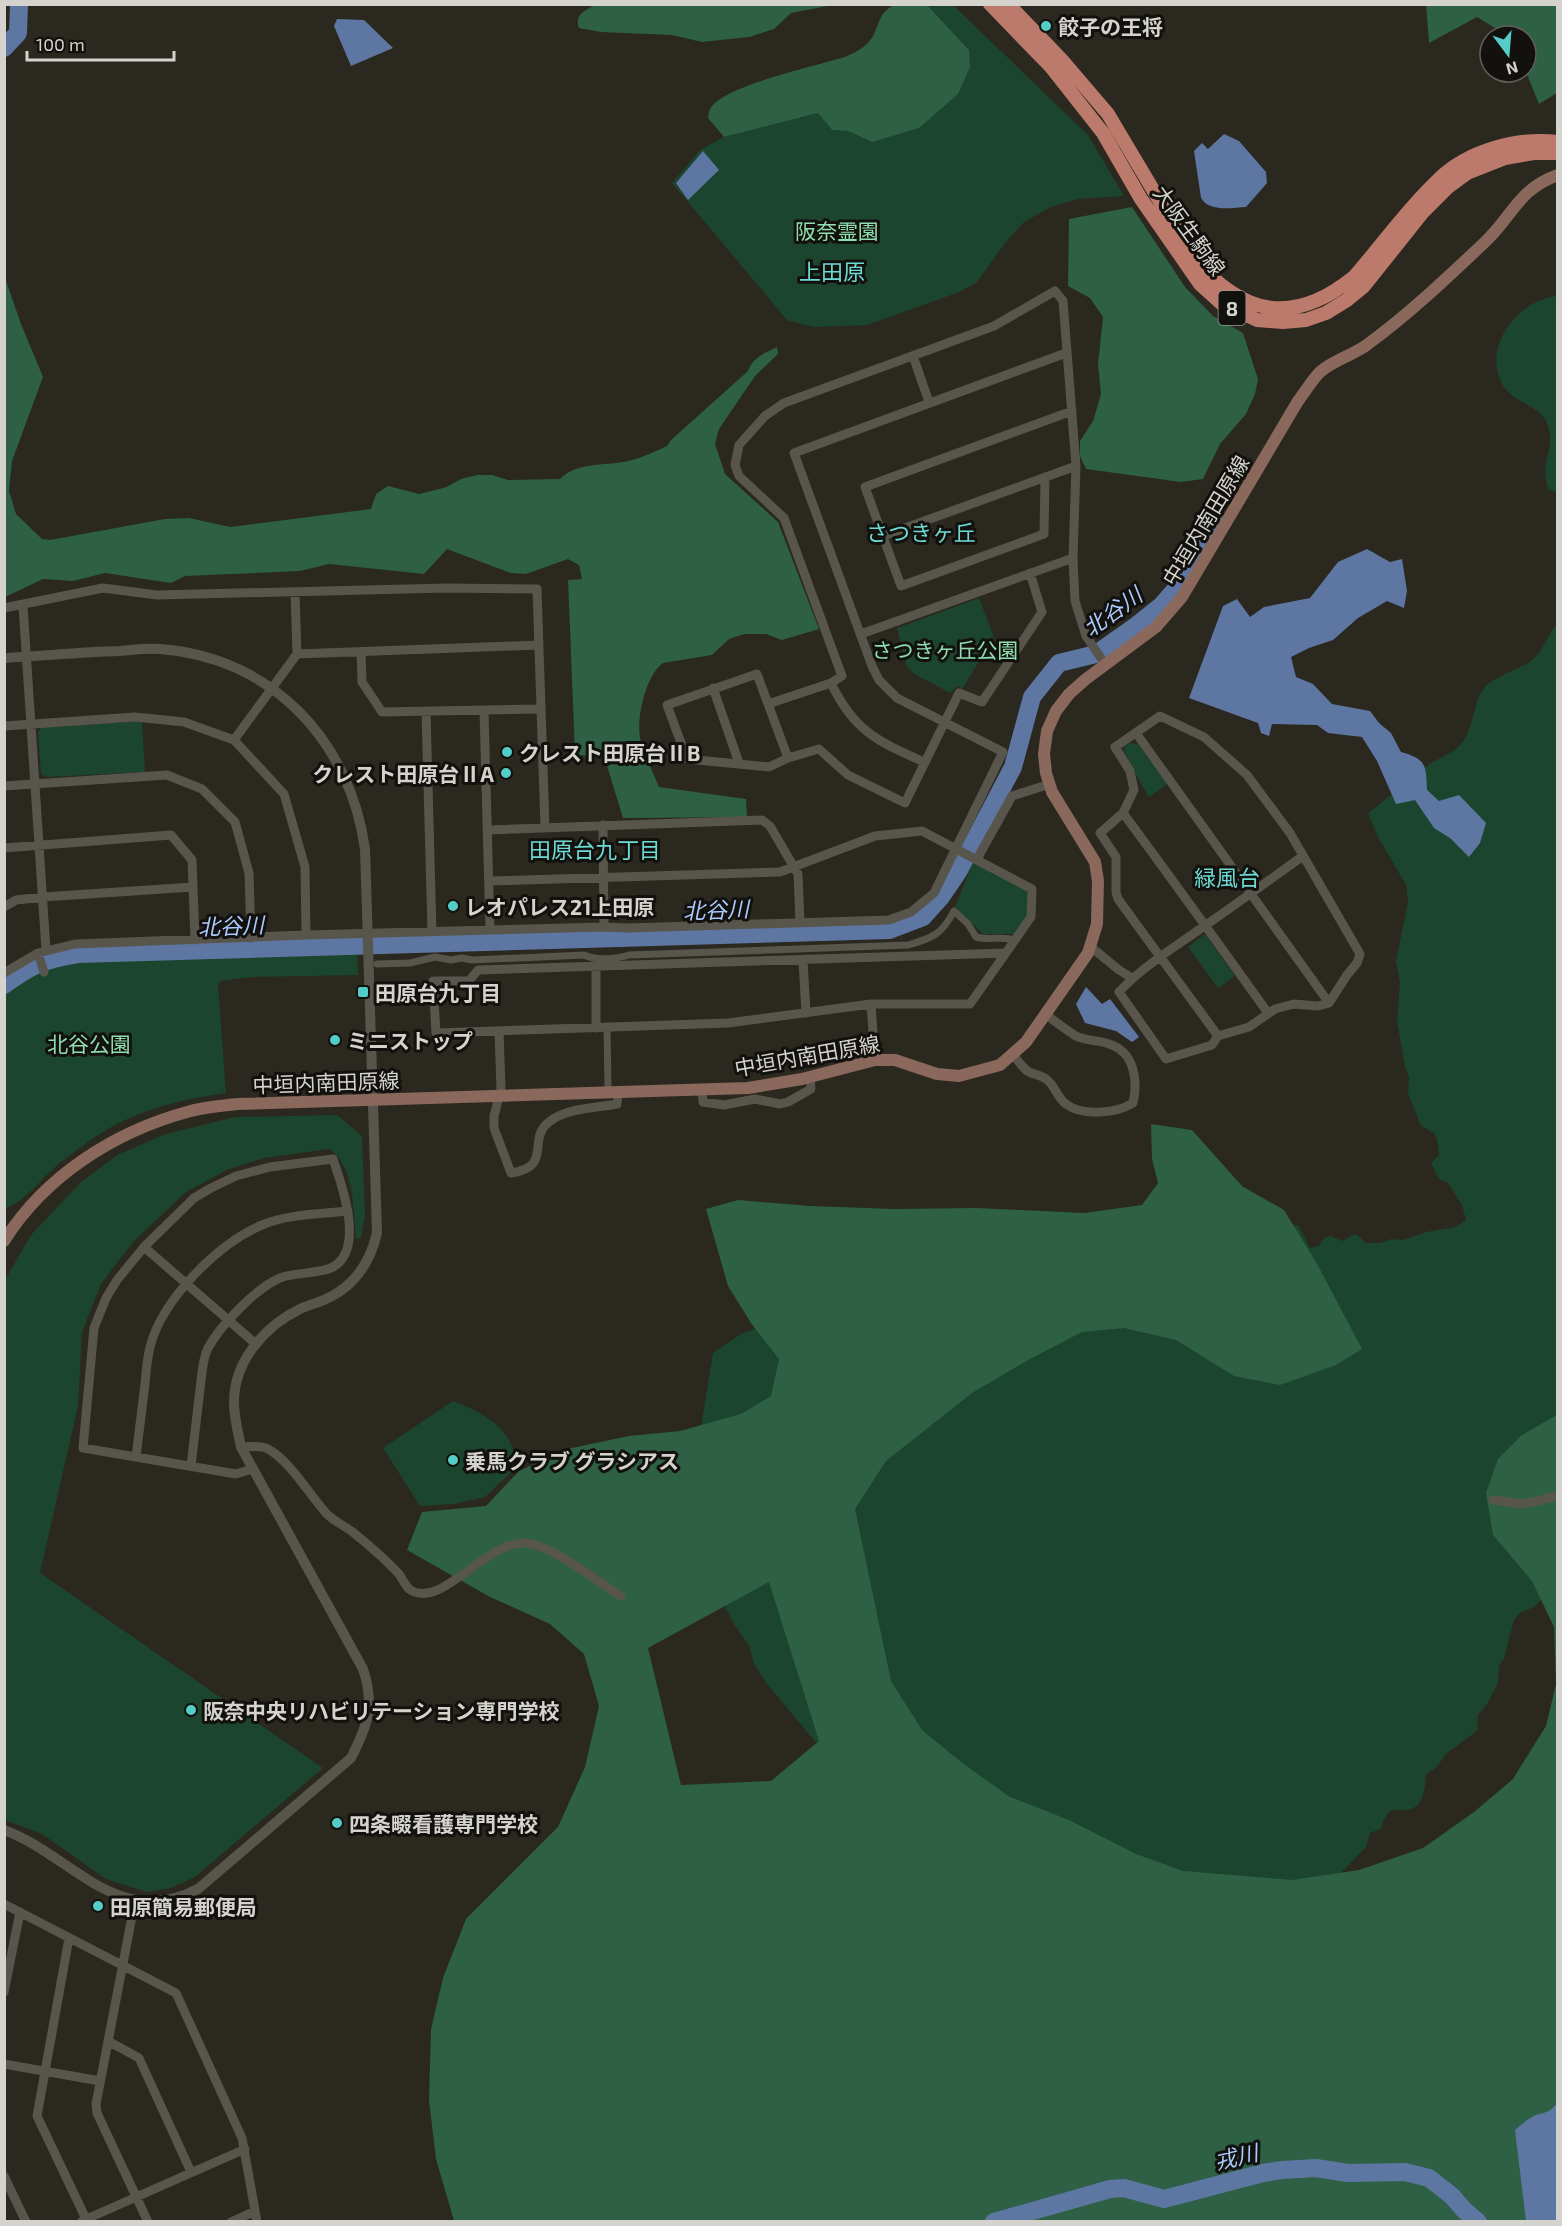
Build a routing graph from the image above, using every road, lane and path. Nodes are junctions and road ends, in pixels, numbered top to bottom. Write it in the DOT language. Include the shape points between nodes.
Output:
graph roads {
  1 [pos="990,4"];
  2 [pos="1008,4"];
  3 [pos="1557,142"];
  4 [pos="1557,153"];
  5 [pos="1557,175"];
  6 [pos="1137,178"];
  7 [pos="1066,354"];
  8 [pos="913,356"];
  9 [pos="929,402"];
  10 [pos="1072,411"];
  11 [pos="1076,466"];
  12 [pos="1045,477"];
  13 [pos="883,536"];
  14 [pos="1073,558"];
  15 [pos="1030,573"];
  16 [pos="295,592"];
  17 [pos="23,606"];
  18 [pos="4,608"];
  19 [pos="861,634"];
  20 [pos="539,645"];
  21 [pos="361,652"];
  22 [pos="297,654"];
  23 [pos="26,657"];
  24 [pos="4,658"];
  25 [pos="1105,664"];
  26 [pos="831,683"];
  27 [pos="713,688"];
  28 [pos="273,689"];
  29 [pos="768,704"];
  30 [pos="541,709"];
  31 [pos="484,711"];
  32 [pos="426,712"];
  33 [pos="944,722"];
  34 [pos="30,724"];
  35 [pos="4,726"];
  36 [pos="1136,733"];
  37 [pos="234,740"];
  38 [pos="788,758"];
  39 [pos="924,762"];
  40 [pos="739,763"];
  41 [pos="35,784"];
  42 [pos="1050,784"];
  43 [pos="4,786"];
  44 [pos="1123,813"];
  45 [pos="603,825"];
  46 [pos="545,827"];
  47 [pos="488,830"];
  48 [pos="40,845"];
  49 [pos="4,848"];
  50 [pos="957,848"];
  51 [pos="1303,856"];
  52 [pos="976,859"];
  53 [pos="795,867"];
  54 [pos="603,877"];
  55 [pos="489,880"];
  56 [pos="193,887"];
  57 [pos="1250,894"];
  58 [pos="43,897"];
  59 [pos="4,907"];
  60 [pos="800,923"];
  61 [pos="1205,926"];
  62 [pos="604,927"];
  63 [pos="490,930"];
  64 [pos="432,932"];
  65 [pos="306,935"];
  66 [pos="367,936"];
  67 [pos="251,938"];
  68 [pos="1010,939"];
  69 [pos="195,940"];
  70 [pos="1091,947"];
  71 [pos="41,953"];
  72 [pos="1006,953"];
  73 [pos="1159,958"];
  74 [pos="373,961"];
  75 [pos="802,961"];
  76 [pos="596,966"];
  77 [pos="44,972"];
  78 [pos="4,973"];
  79 [pos="1132,978"];
  80 [pos="1329,1003"];
  81 [pos="871,1004"];
  82 [pos="806,1013"];
  83 [pos="1268,1013"];
  84 [pos="1045,1014"];
  85 [pos="607,1027"];
  86 [pos="596,1028"];
  87 [pos="499,1031"];
  88 [pos="1218,1036"];
  89 [pos="1013,1055"];
  90 [pos="875,1060"];
  91 [pos="810,1077"];
  92 [pos="613,1090"];
  93 [pos="702,1090"];
  94 [pos="565,1095"];
  95 [pos="500,1096"];
  96 [pos="373,1100"];
  97 [pos="569,1113"];
  98 [pos="348,1211"];
  99 [pos="8,1226"];
  100 [pos="4,1241"];
  101 [pos="144,1247"];
  102 [pos="186,1283"];
  103 [pos="229,1320"];
  104 [pos="256,1344"];
  105 [pos="241,1447"];
  106 [pos="136,1457"];
  107 [pos="191,1466"];
  108 [pos="252,1469"];
  109 [pos="1557,1496"];
  110 [pos="1493,1500"];
  111 [pos="621,1596"];
  112 [pos="4,1830"];
  113 [pos="135,1901"];
  114 [pos="4,1904"];
  115 [pos="20,1912"];
  116 [pos="69,1938"];
  117 [pos="123,1966"];
  118 [pos="4,1992"];
  119 [pos="108,2041"];
  120 [pos="4,2064"];
  121 [pos="46,2072"];
  122 [pos="100,2081"];
  123 [pos="244,2149"];
  124 [pos="191,2172"];
  125 [pos="4,2176"];
  126 [pos="136,2196"];
  127 [pos="255,2211"];
  128 [pos="83,2220"];
  129 [pos="26,2222"];
  130 [pos="147,2222"];
  131 [pos="231,2222"];
  132 [pos="257,2222"];
  1 -- 6 [label="main road, 大阪生駒線 / 8" via="1051,67"];
  2 -- 6 [label="main road, 大阪生駒線 / 8" via="1108,114"];
  3 -- 6 [label="main road, 大阪生駒線 / 8" via="1532,141 1498,147 1460,164 1439,178 1339,289 1320,301 1282,309 1260,308 1208,276"];
  4 -- 6 [label="main road, 大阪生駒線 / 8" via="1504,158 1467,173 1423,212 1364,286 1347,300 1306,320 1283,322 1257,320 1221,303 1200,284"];
  5 -- 25 [label="main road, 中垣内南田原線" via="1522,196 1486,241 1367,345 1321,371 1298,401 1182,597 1156,627"];
  7 -- 8 [label="street" via="1063,301 1055,291 994,326"];
  7 -- 9 [label="street"];
  7 -- 10 [label="street"];
  8 -- 9 [label="street"];
  8 -- 26 [label="street" via="775,408 739,445 736,455 739,476 784,518 842,676"];
  9 -- 19 [label="street" via="794,453"];
  10 -- 11 [label="street"];
  10 -- 13 [label="street" via="865,487"];
  11 -- 12 [label="street"];
  11 -- 14 [label="street"];
  12 -- 13 [label="street"];
  12 -- 13 [label="street" via="1044,534 940,573 901,586"];
  14 -- 15 [label="street"];
  14 -- 25 [label="street" via="1075,601 1086,636"];
  15 -- 19 [label="street"];
  15 -- 33 [label="street" via="1042,612 982,702 959,693"];
  16 -- 17 [label="street" via="157,595 103,588"];
  16 -- 20 [label="street" via="537,589"];
  16 -- 22 [label="street"];
  17 -- 18 [label="street"];
  17 -- 23 [label="street"];
  19 -- 33 [label="street" via="872,666 887,689 903,702"];
  20 -- 21 [label="street"];
  20 -- 30 [label="street"];
  21 -- 22 [label="street"];
  21 -- 32 [label="street" via="362,682 382,712"];
  22 -- 28 [label="street"];
  23 -- 24 [label="street"];
  23 -- 28 [label="street" via="159,649 227,664"];
  23 -- 34 [label="street"];
  25 -- 42 [label="main road, 中垣内南田原線" via="1056,711 1047,731 1044,754"];
  26 -- 29 [label="street"];
  26 -- 39 [label="street" via="842,706 863,729 882,743"];
  27 -- 29 [label="street" via="757,674"];
  27 -- 40 [label="street"];
  27 -- 40 [label="street" via="667,705 687,759"];
  28 -- 37 [label="street"];
  28 -- 66 [label="street" via="314,726 349,784 363,831"];
  29 -- 38 [label="street"];
  30 -- 31 [label="street"];
  30 -- 46 [label="street"];
  31 -- 32 [label="street"];
  31 -- 47 [label="street"];
  32 -- 64 [label="street"];
  33 -- 39 [label="street"];
  33 -- 50 [label="street" via="1003,752"];
  34 -- 35 [label="street"];
  34 -- 37 [label="street" via="135,717 184,722"];
  34 -- 41 [label="street"];
  36 -- 44 [label="street" via="1115,747 1130,771 1134,790"];
  36 -- 51 [label="street" via="1160,716 1204,737 1247,775"];
  36 -- 57 [label="street"];
  37 -- 65 [label="street" via="284,794 305,867"];
  38 -- 39 [label="street" via="819,749 848,775 905,803"];
  38 -- 40 [label="street" via="769,767"];
  41 -- 43 [label="street"];
  41 -- 48 [label="street"];
  41 -- 67 [label="street" via="167,775 202,789 235,822 249,873"];
  42 -- 52 [label="street" via="1012,796"];
  42 -- 70 [label="main road, 中垣内南田原線" via="1095,862 1099,902"];
  44 -- 61 [label="street"];
  44 -- 73 [label="street" via="1100,833 1116,856 1118,899"];
  45 -- 46 [label="street"];
  45 -- 53 [label="street" via="762,820 770,826"];
  45 -- 54 [label="street"];
  46 -- 47 [label="street"];
  47 -- 55 [label="street"];
  48 -- 49 [label="street"];
  48 -- 56 [label="street" via="171,835 192,860"];
  48 -- 58 [label="street"];
  50 -- 52 [label="street"];
  50 -- 53 [label="street" via="922,831 875,836"];
  50 -- 60 [label="street" via="934,893 911,912 889,920"];
  51 -- 57 [label="street"];
  51 -- 80 [label="street" via="1360,954 1358,963"];
  52 -- 72 [label="street" via="1032,889 1031,917"];
  53 -- 54 [label="street" via="780,872"];
  53 -- 60 [label="street"];
  54 -- 55 [label="street"];
  54 -- 62 [label="street"];
  55 -- 63 [label="street"];
  56 -- 58 [label="street"];
  56 -- 69 [label="street"];
  57 -- 61 [label="street"];
  57 -- 80 [label="street"];
  58 -- 59 [label="street" via="16,900"];
  58 -- 71 [label="street"];
  60 -- 62 [label="street"];
  61 -- 73 [label="street"];
  61 -- 83 [label="street"];
  62 -- 63 [label="street"];
  63 -- 64 [label="street"];
  64 -- 66 [label="street"];
  65 -- 66 [label="street"];
  65 -- 67 [label="street"];
  66 -- 74 [label="street"];
  67 -- 69 [label="street"];
  68 -- 74 [label="street" via="976,938 954,911 937,935 908,945 621,958 435,957 410,963"];
  69 -- 71 [label="street" via="75,944"];
  70 -- 79 [label="street"];
  70 -- 84 [label="main road, 中垣内南田原線"];
  71 -- 77 [label="street"];
  71 -- 78 [label="street"];
  72 -- 75 [label="street"];
  72 -- 81 [label="street" via="970,1004"];
  73 -- 79 [label="street"];
  73 -- 88 [label="street"];
  74 -- 96 [label="street"];
  75 -- 76 [label="street"];
  75 -- 82 [label="street"];
  76 -- 86 [label="street"];
  76 -- 87 [label="street" via="478,970 469,981 433,981 436,1033"];
  79 -- 88 [label="street" via="1119,992 1166,1059 1212,1045"];
  80 -- 83 [label="street" via="1294,1004"];
  81 -- 82 [label="street"];
  81 -- 90 [label="street"];
  82 -- 85 [label="street" via="728,1023"];
  83 -- 88 [label="street" via="1249,1027"];
  84 -- 89 [label="main road, 中垣内南田原線"];
  84 -- 89 [label="street" via="1077,1036 1110,1044 1128,1057 1136,1078 1133,1103 1114,1110 1073,1108 1065,1104 1046,1078 1028,1071"];
  85 -- 86 [label="street"];
  85 -- 92 [label="street"];
  86 -- 87 [label="street"];
  87 -- 95 [label="street"];
  89 -- 90 [label="main road, 中垣内南田原線" via="1000,1065 959,1076 937,1074 895,1060"];
  90 -- 91 [label="main road, 中垣内南田原線"];
  91 -- 93 [label="main road, 中垣内南田原線" via="748,1088"];
  91 -- 93 [label="street" via="811,1089 780,1104 755,1099 724,1105 703,1102"];
  92 -- 93 [label="main road, 中垣内南田原線"];
  92 -- 94 [label="main road, 中垣内南田原線"];
  92 -- 97 [label="street" via="617,1104"];
  94 -- 95 [label="main road, 中垣内南田原線"];
  94 -- 97 [label="street"];
  95 -- 96 [label="main road, 中垣内南田原線"];
  95 -- 97 [label="street" via="494,1128 511,1173 533,1166 543,1129 549,1121"];
  96 -- 99 [label="main road, 中垣内南田原線" via="237,1104 189,1111 139,1128 73,1167"];
  96 -- 104 [label="street" via="377,1233 372,1254 344,1290 285,1318"];
  98 -- 101 [label="street" via="333,1159 270,1167 236,1176 194,1198"];
  98 -- 102 [label="street" via="280,1219 262,1225 228,1244"];
  98 -- 103 [label="street" via="350,1232 341,1260 332,1268 279,1278 262,1288"];
  99 -- 100 [label="main road, 中垣内南田原線"];
  101 -- 102 [label="street"];
  101 -- 106 [label="street" via="117,1280 94,1328 83,1448"];
  102 -- 103 [label="street"];
  102 -- 106 [label="street" via="164,1313 149,1350"];
  103 -- 104 [label="street"];
  103 -- 107 [label="street" via="204,1360"];
  104 -- 105 [label="street" via="244,1360 234,1400"];
  105 -- 108 [label="street"];
  105 -- 111 [label="street" via="266,1448 279,1456 328,1515 354,1533 410,1589 434,1591 451,1584 503,1546 525,1543 543,1547"];
  106 -- 107 [label="street"];
  107 -- 108 [label="street" via="236,1474"];
  108 -- 113 [label="street" via="363,1669 370,1702 368,1719 351,1758 198,1889 181,1898"];
  109 -- 110 [label="street" via="1523,1504"];
  112 -- 113 [label="street" via="110,1893"];
  113 -- 117 [label="street"];
  114 -- 115 [label="street"];
  115 -- 116 [label="street"];
  115 -- 118 [label="street"];
  116 -- 117 [label="street"];
  116 -- 121 [label="street"];
  117 -- 119 [label="street"];
  117 -- 123 [label="street" via="176,1993"];
  119 -- 122 [label="street"];
  119 -- 124 [label="street" via="139,2058"];
  120 -- 121 [label="street"];
  121 -- 122 [label="street"];
  121 -- 128 [label="street" via="37,2116"];
  122 -- 126 [label="street" via="97,2113"];
  123 -- 124 [label="street"];
  123 -- 127 [label="street"];
  124 -- 126 [label="street"];
  125 -- 129 [label="street"];
  126 -- 128 [label="street"];
  126 -- 130 [label="street"];
  127 -- 131 [label="street"];
  127 -- 132 [label="street"];
}
